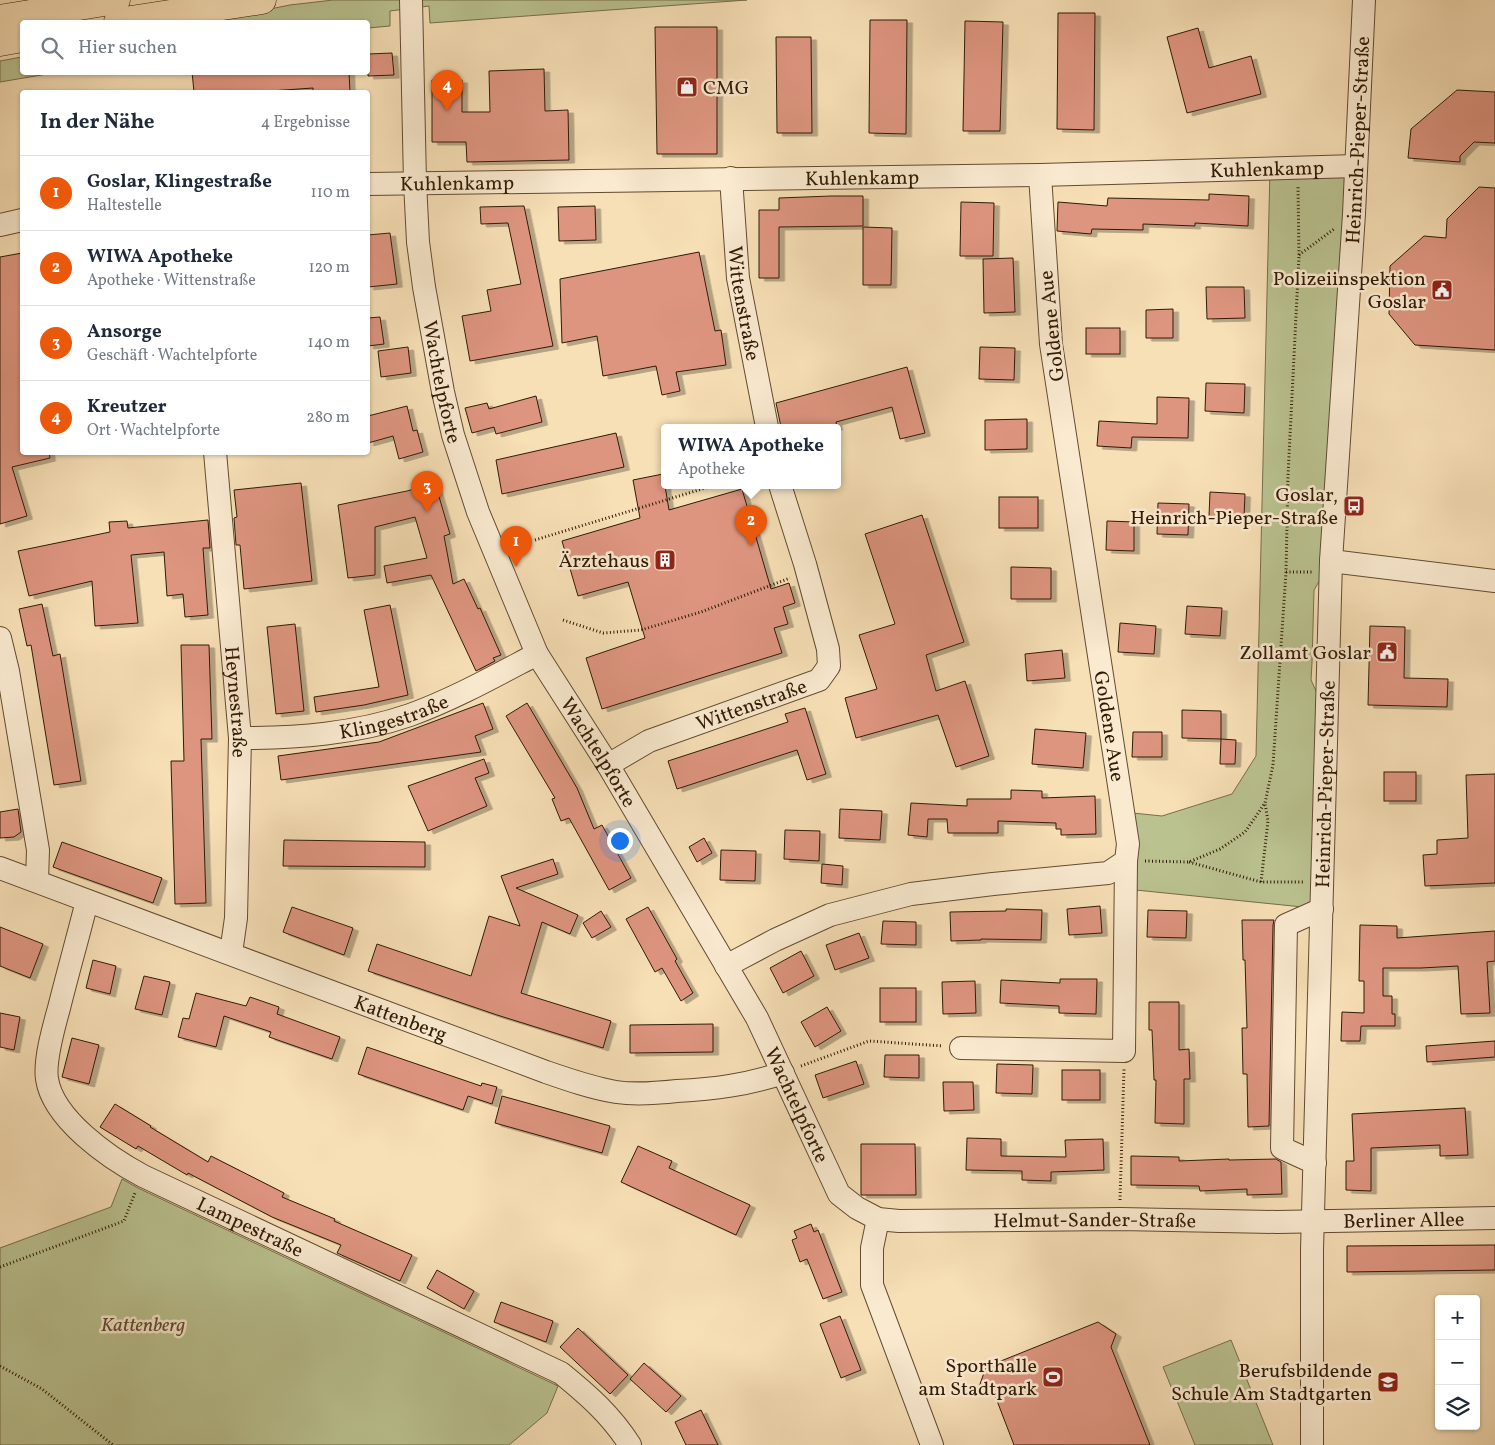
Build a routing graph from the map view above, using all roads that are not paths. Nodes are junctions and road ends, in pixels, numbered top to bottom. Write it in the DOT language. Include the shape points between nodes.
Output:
graph roads {
  1 [pos="116,0"];
  2 [pos="262,0"];
  3 [pos="1364,0"];
  4 [pos="411,10"];
  5 [pos="0,19"];
  6 [pos="131,20"];
  7 [pos="20,38"];
  8 [pos="0,42"];
  9 [pos="1356,166"];
  10 [pos="1040,175"];
  11 [pos="731,178"];
  12 [pos="415,182"];
  13 [pos="370,184"];
  14 [pos="20,220"];
  15 [pos="0,225"];
  16 [pos="766,424"];
  17 [pos="215,455"];
  18 [pos="781,489"];
  19 [pos="1331,567"];
  20 [pos="1495,581"];
  21 [pos="0,638"];
  22 [pos="537,654"];
  23 [pos="240,738"];
  24 [pos="608,765"];
  25 [pos="1126,861"];
  26 [pos="0,868"];
  27 [pos="37,881"];
  28 [pos="87,901"];
  29 [pos="1322,909"];
  30 [pos="231,953"];
  31 [pos="726,966"];
  32 [pos="961,1048"];
  33 [pos="783,1073"];
  34 [pos="1315,1163"];
  35 [pos="878,1218"];
  36 [pos="1495,1218"];
  37 [pos="1313,1221"];
  38 [pos="630,1445"];
  39 [pos="932,1445"];
  40 [pos="1312,1445"];
  1 -- 5 [label="highway"];
  2 -- 6 [label="highway"];
  3 -- 9 [label="street, Heinrich-Pieper-Straße"];
  4 -- 12 [label="street, Wachtelpforte"];
  7 -- 8 [label="highway"];
  9 -- 10 [label="street, Kuhlenkamp"];
  9 -- 19 [label="street, Heinrich-Pieper-Straße"];
  10 -- 11 [label="street, Kuhlenkamp"];
  10 -- 25 [label="street, Goldene Aue" via="1050,344 1128,844"];
  11 -- 12 [label="street, Kuhlenkamp"];
  11 -- 16 [label="street, Wittenstraße" via="738,278"];
  12 -- 13 [label="street, Kuhlenkamp"];
  12 -- 22 [label="street, Wachtelpforte" via="424,288 453,436 478,512"];
  14 -- 15 [label="street"];
  17 -- 23 [label="street, Heynestraße"];
  18 -- 24 [label="street, Wittenstraße" via="807,571 828,649 829,666 819,680 649,741"];
  19 -- 20 [label="street"];
  19 -- 29 [label="street, Heinrich-Pieper-Straße"];
  21 -- 27 [label="street" via="38,850"];
  22 -- 23 [label="street, Klingestraße" via="466,692 409,716 341,733"];
  22 -- 24 [label="street, Wachtelpforte"];
  23 -- 30 [label="street, Heynestraße" via="236,918"];
  24 -- 31 [label="street, Wachtelpforte"];
  25 -- 31 [label="street" via="1108,873 911,894 830,915"];
  25 -- 32 [label="street, Goldene Aue" via="1124,1051"];
  26 -- 27 [label="street, Kattenberg"];
  27 -- 28 [label="street, Kattenberg"];
  28 -- 30 [label="street, Kattenberg"];
  28 -- 38 [label="street, Lampestraße" via="50,1045 46,1078 56,1104 73,1126 126,1168 561,1373 612,1419"];
  29 -- 34 [label="street, Heinrich-Pieper-Straße"];
  29 -- 34 [label="street, Heinrich-Pieper-Straße" via="1286,925 1282,1148"];
  30 -- 33 [label="street, Kattenberg" via="584,1085 618,1092 652,1093 711,1089"];
  31 -- 33 [label="street, Wachtelpforte" via="757,1018"];
  33 -- 35 [label="street, Wachtelpforte" via="838,1194"];
  34 -- 37 [label="street, Heinrich-Pieper-Straße"];
  35 -- 37 [label="street, Helmut-Sander-Straße" via="899,1221"];
  35 -- 39 [label="street" via="872,1248 872,1285"];
  36 -- 37 [label="street, Berliner Allee"];
  37 -- 40 [label="street, Heinrich-Pieper-Straße"];
}
